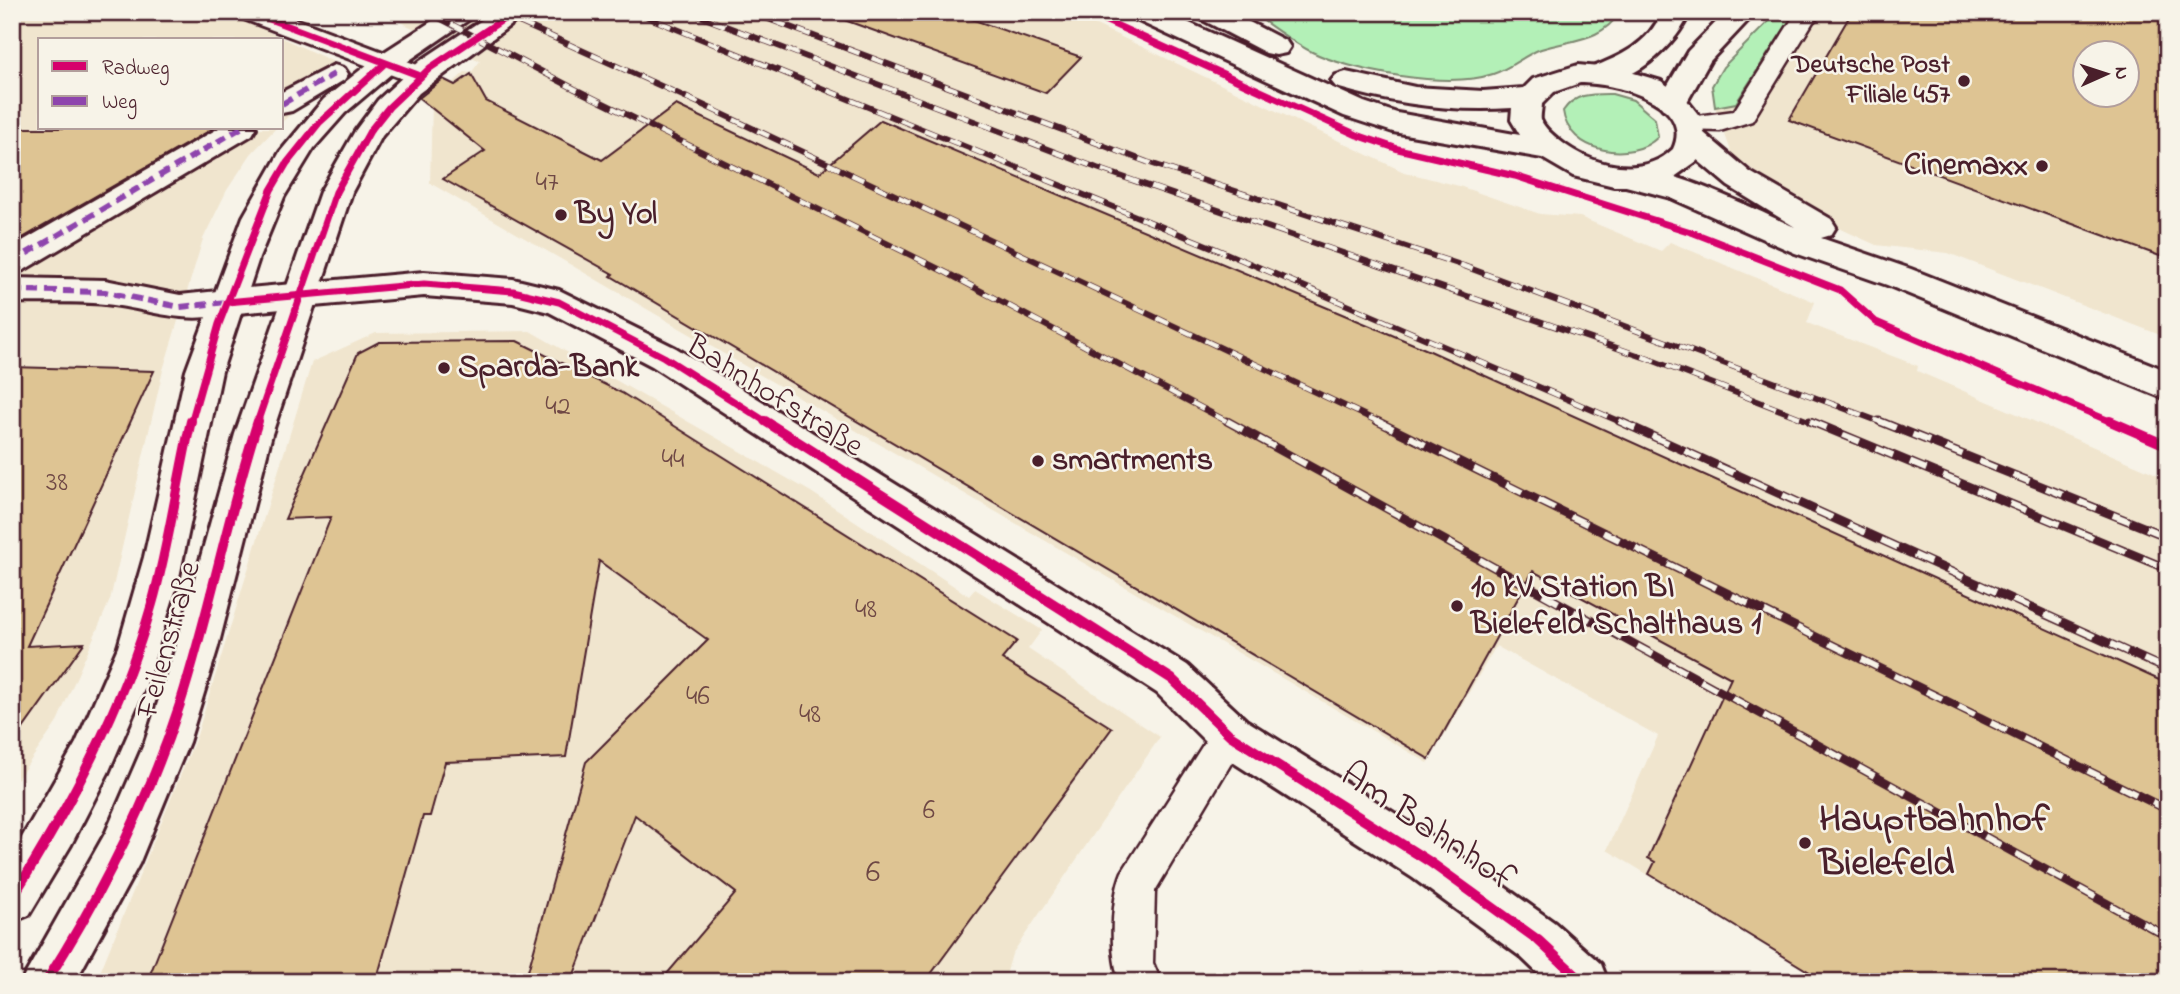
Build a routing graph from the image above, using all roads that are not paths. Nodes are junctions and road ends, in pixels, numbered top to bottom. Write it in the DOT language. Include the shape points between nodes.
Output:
graph roads {
  1 [pos="251,12"];
  2 [pos="466,12"];
  3 [pos="514,12"];
  4 [pos="1142,12"];
  5 [pos="1209,12"];
  6 [pos="1676,12"];
  7 [pos="1742,12"];
  8 [pos="1813,12"];
  9 [pos="383,65"];
  10 [pos="334,74"];
  11 [pos="1601,74"];
  12 [pos="418,75"];
  13 [pos="1530,97"];
  14 [pos="284,103"];
  15 [pos="1686,122"];
  16 [pos="238,130"];
  17 [pos="1545,149"];
  18 [pos="1633,178"];
  19 [pos="12,262"];
  20 [pos="1899,277"];
  21 [pos="12,290"];
  22 [pos="302,294"];
  23 [pos="227,302"];
  24 [pos="2168,386"];
  25 [pos="1230,735"];
  26 [pos="12,898"];
  27 [pos="46,982"];
  28 [pos="1141,982"];
  29 [pos="1583,982"];
  1 -- 9 [label="main road"];
  2 -- 9 [label="main road, Feilenstraße"];
  3 -- 12 [label="main road, Feilenstraße"];
  4 -- 17 [label="main road" via="1354,109 1393,122"];
  5 -- 13 [label="main road" via="1310,66 1383,92 1457,102"];
  6 -- 11 [label="main road" via="1661,41 1637,59"];
  7 -- 15 [label="main road" via="1698,57"];
  8 -- 15 [label="lane" via="1804,18 1742,116 1720,123"];
  9 -- 12 [label="main road"];
  9 -- 23 [label="main road, Feilenstraße" via="319,122 287,163 254,224"];
  10 -- 14 [label="main road"];
  11 -- 13 [label="main road" via="1558,78"];
  11 -- 15 [label="main road" via="1640,83"];
  12 -- 22 [label="main road, Feilenstraße" via="384,109 355,150"];
  13 -- 17 [label="main road" via="1525,113 1530,131"];
  15 -- 18 [label="main road" via="1685,159 1664,173"];
  15 -- 20 [label="main road" via="1739,179"];
  16 -- 19 [label="main road"];
  17 -- 18 [label="main road" via="1601,175"];
  18 -- 20 [label="main road" via="1681,190 1807,245"];
  20 -- 24 [label="main road"];
  21 -- 23 [label="main road, Bahnhofstraße" via="105,292 180,307"];
  22 -- 23 [label="main road, Bahnhofstraße"];
  22 -- 25 [label="main road, Bahnhofstraße" via="424,284 513,290 559,302 664,356 1172,679"];
  22 -- 27 [label="main road, Feilenstraße" via="244,466 198,645 159,765 125,846"];
  23 -- 26 [label="main road, Feilenstraße" via="196,400 151,608 120,699 49,842"];
  25 -- 28 [label="lane" via="1136,886 1133,964"];
  25 -- 29 [label="main road, Am Bahnhof" via="1430,862 1538,940"];
}
